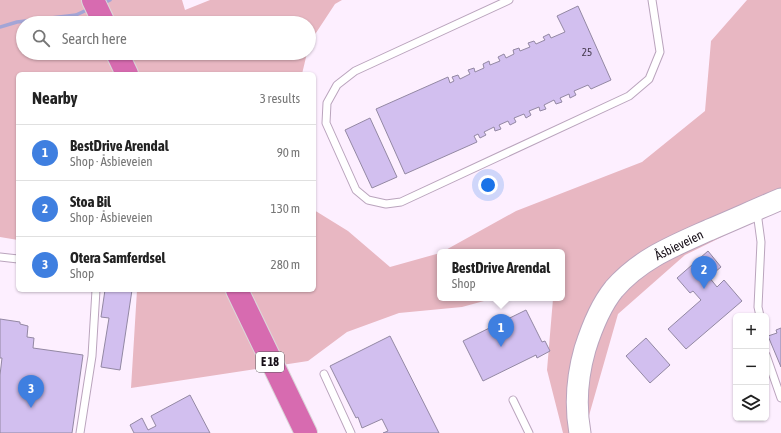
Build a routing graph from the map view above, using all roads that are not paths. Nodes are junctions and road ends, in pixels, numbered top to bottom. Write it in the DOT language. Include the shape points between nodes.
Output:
graph roads {
  1 [pos="93,0"];
  2 [pos="104,0"];
  3 [pos="109,0"];
  4 [pos="509,0"];
  5 [pos="652,0"];
  6 [pos="101,16"];
  7 [pos="112,16"];
  8 [pos="113,16"];
  9 [pos="120,60"];
  10 [pos="131,60"];
  11 [pos="126,72"];
  12 [pos="136,72"];
  13 [pos="781,199"];
  14 [pos="756,209"];
  15 [pos="0,257"];
  16 [pos="16,259"];
  17 [pos="96,292"];
  18 [pos="227,292"];
  19 [pos="237,292"];
  20 [pos="759,313"];
  21 [pos="769,364"];
  22 [pos="324,374"];
  23 [pos="781,398"];
  24 [pos="512,400"];
  25 [pos="80,433"];
  26 [pos="293,433"];
  27 [pos="306,433"];
  28 [pos="352,433"];
  29 [pos="529,433"];
  30 [pos="580,433"];
  1 -- 6 [label="highway"];
  2 -- 7 [label="highway"];
  3 -- 8 [label="highway"];
  4 -- 5 [label="lane" via="355,71 337,85 327,103 326,122 356,190 368,200 386,204 401,202 629,96 649,79 660,52"];
  9 -- 11 [label="highway"];
  10 -- 12 [label="highway"];
  13 -- 14 [label="street, Åsbieveien"];
  14 -- 20 [label="lane" via="760,242"];
  14 -- 30 [label="street, Åsbieveien" via="660,252 634,270 614,290 588,338 582,360 577,387"];
  15 -- 16 [label="lane"];
  17 -- 25 [label="lane" via="92,356"];
  18 -- 26 [label="highway, E 18"];
  19 -- 27 [label="highway, E 18"];
  21 -- 23 [label="lane"];
  22 -- 28 [label="lane"];
  24 -- 29 [label="lane"];
}
